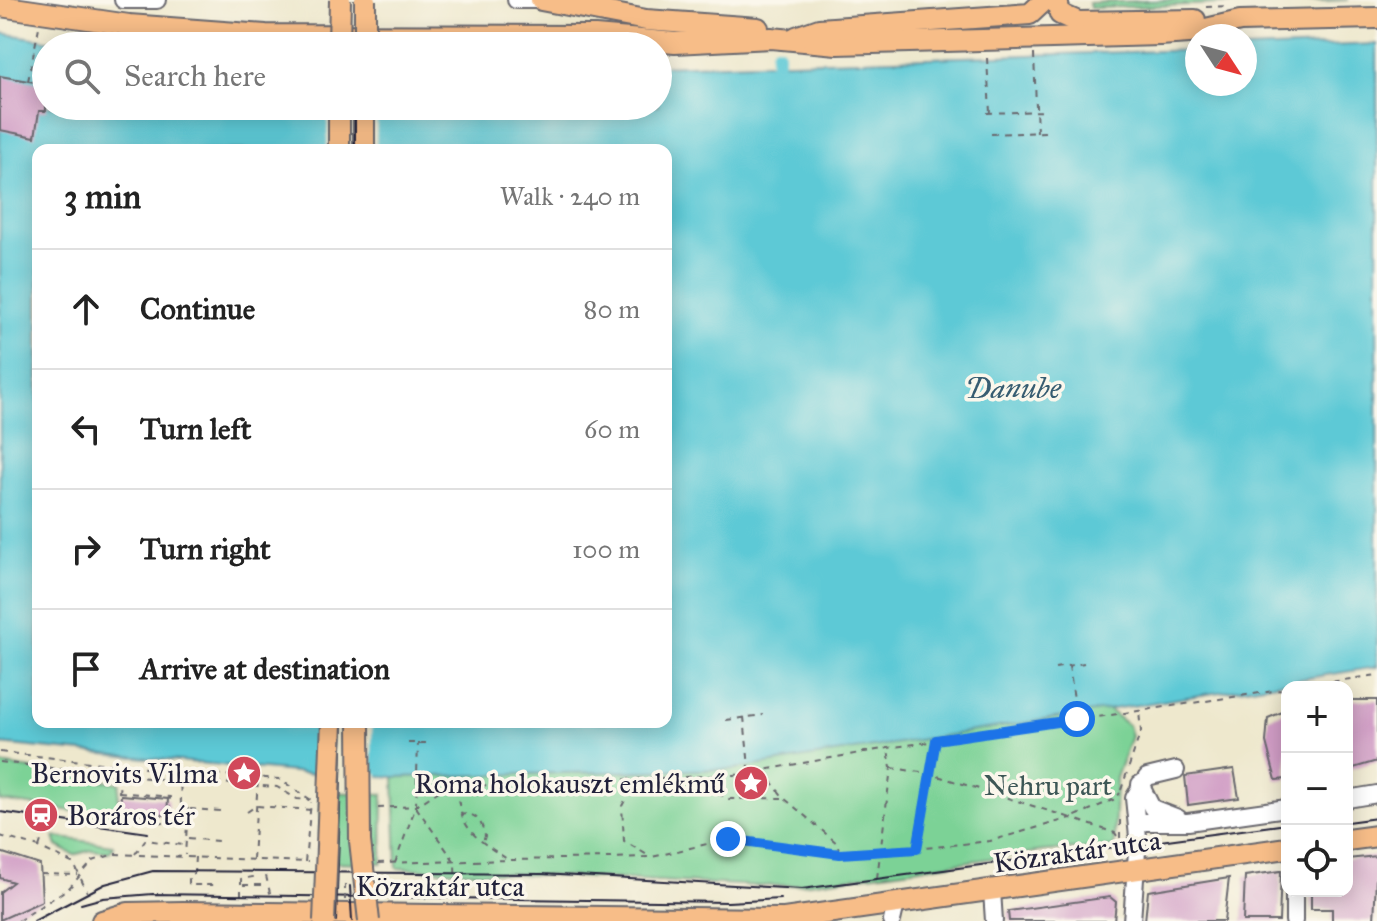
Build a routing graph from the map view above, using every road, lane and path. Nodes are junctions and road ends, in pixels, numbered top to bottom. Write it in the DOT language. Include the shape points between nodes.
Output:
graph roads {
  1 [pos="123,0"];
  2 [pos="157,0"];
  3 [pos="340,0"];
  4 [pos="365,0"];
  5 [pos="516,0"];
  6 [pos="542,0"];
  7 [pos="1045,0"];
  8 [pos="1057,0"];
  9 [pos="0,6"];
  10 [pos="1377,18"];
  11 [pos="1240,21"];
  12 [pos="39,24"];
  13 [pos="38,32"];
  14 [pos="198,32"];
  15 [pos="339,32"];
  16 [pos="365,32"];
  17 [pos="794,39"];
  18 [pos="672,43"];
  19 [pos="1034,48"];
  20 [pos="987,50"];
  21 [pos="32,65"];
  22 [pos="28,81"];
  23 [pos="1036,111"];
  24 [pos="1046,111"];
  25 [pos="339,120"];
  26 [pos="364,120"];
  27 [pos="1047,132"];
  28 [pos="1037,133"];
  29 [pos="991,134"];
  30 [pos="339,144"];
  31 [pos="364,144"];
  32 [pos="1084,663"];
  33 [pos="1069,666"];
  34 [pos="1055,668"];
  35 [pos="1377,675"];
  36 [pos="1337,681"];
  37 [pos="1281,690"];
  38 [pos="763,715"];
  39 [pos="744,717"];
  40 [pos="1077,719"];
  41 [pos="726,720"];
  42 [pos="332,728"];
  43 [pos="359,728"];
  44 [pos="936,740"];
  45 [pos="408,743"];
  46 [pos="418,743"];
  47 [pos="427,743"];
  48 [pos="888,748"];
  49 [pos="0,752"];
  50 [pos="0,762"];
  51 [pos="121,766"];
  52 [pos="749,767"];
  53 [pos="891,768"];
  54 [pos="762,770"];
  55 [pos="1176,770"];
  56 [pos="181,772"];
  57 [pos="928,773"];
  58 [pos="120,776"];
  59 [pos="683,777"];
  60 [pos="258,778"];
  61 [pos="637,779"];
  62 [pos="180,780"];
  63 [pos="771,782"];
  64 [pos="1140,784"];
  65 [pos="257,786"];
  66 [pos="457,787"];
  67 [pos="1120,793"];
  68 [pos="117,794"];
  69 [pos="1377,794"];
  70 [pos="784,798"];
  71 [pos="1353,798"];
  72 [pos="755,799"];
  73 [pos="311,800"];
  74 [pos="256,806"];
  75 [pos="416,806"];
  76 [pos="188,809"];
  77 [pos="1281,809"];
  78 [pos="310,810"];
  79 [pos="220,811"];
  80 [pos="247,812"];
  81 [pos="459,815"];
  82 [pos="117,817"];
  83 [pos="1071,818"];
  84 [pos="146,821"];
  85 [pos="1137,822"];
  86 [pos="1188,822"];
  87 [pos="169,823"];
  88 [pos="187,824"];
  89 [pos="46,826"];
  90 [pos="0,836"];
  91 [pos="1377,836"];
  92 [pos="186,837"];
  93 [pos="1353,839"];
  94 [pos="1120,840"];
  95 [pos="218,841"];
  96 [pos="483,843"];
  97 [pos="186,845"];
  98 [pos="39,847"];
  99 [pos="917,849"];
  100 [pos="1281,849"];
  101 [pos="878,853"];
  102 [pos="840,854"];
  103 [pos="135,855"];
  104 [pos="195,857"];
  105 [pos="652,857"];
  106 [pos="253,860"];
  107 [pos="510,861"];
  108 [pos="305,862"];
  109 [pos="455,862"];
  110 [pos="395,863"];
  111 [pos="1137,870"];
  112 [pos="41,874"];
  113 [pos="79,875"];
  114 [pos="259,876"];
  115 [pos="266,876"];
  116 [pos="877,878"];
  117 [pos="345,884"];
  118 [pos="215,885"];
  119 [pos="243,885"];
  120 [pos="266,885"];
  121 [pos="992,891"];
  122 [pos="87,892"];
  123 [pos="1294,897"];
  124 [pos="345,900"];
  125 [pos="271,901"];
  126 [pos="453,913"];
  127 [pos="894,913"];
  128 [pos="228,914"];
  129 [pos="414,917"];
  130 [pos="663,919"];
  131 [pos="775,920"];
  132 [pos="18,921"];
  133 [pos="102,921"];
  134 [pos="324,921"];
  135 [pos="369,921"];
  136 [pos="994,921"];
  137 [pos="1132,921"];
  138 [pos="1294,921"];
  1 -- 2 [label="street"];
  3 -- 15 [label="main road, bridge"];
  4 -- 16 [label="main road, bridge"];
  5 -- 6 [label="street"];
  6 -- 17 [label="main road" via="646,20 763,29"];
  7 -- 17 [label="main road" via="1030,14 819,29"];
  8 -- 11 [label="main road" via="1060,14 1078,22"];
  9 -- 14 [label="main road"];
  10 -- 11 [label="main road"];
  11 -- 17 [label="main road" via="1160,35 863,44"];
  12 -- 13 [label="path"];
  17 -- 18 [label="main road"];
  19 -- 23 [label="path"];
  20 -- 23 [label="path" via="989,113"];
  21 -- 22 [label="path"];
  23 -- 24 [label="path"];
  23 -- 28 [label="path"];
  25 -- 30 [label="main road"];
  26 -- 31 [label="main road"];
  27 -- 28 [label="path"];
  28 -- 29 [label="path"];
  32 -- 33 [label="path"];
  33 -- 34 [label="path"];
  33 -- 40 [label="path"];
  35 -- 36 [label="path"];
  37 -- 40 [label="path"];
  38 -- 39 [label="path"];
  39 -- 41 [label="path"];
  39 -- 52 [label="path"];
  40 -- 44 [label="path"];
  42 -- 134 [label="main road, bridge"];
  43 -- 135 [label="main road, bridge" via="360,841"];
  44 -- 48 [label="path"];
  44 -- 57 [label="path"];
  45 -- 46 [label="path"];
  46 -- 47 [label="path"];
  46 -- 75 [label="path"];
  48 -- 53 [label="path"];
  48 -- 54 [label="path"];
  49 -- 51 [label="path"];
  50 -- 58 [label="path"];
  51 -- 56 [label="path"];
  51 -- 58 [label="path"];
  53 -- 57 [label="path"];
  53 -- 101 [label="path"];
  54 -- 59 [label="path"];
  54 -- 63 [label="path"];
  55 -- 64 [label="street"];
  56 -- 60 [label="path"];
  56 -- 62 [label="path"];
  57 -- 83 [label="path"];
  57 -- 99 [label="path"];
  58 -- 62 [label="path"];
  58 -- 68 [label="path"];
  59 -- 61 [label="path"];
  59 -- 72 [label="path" via="729,799"];
  60 -- 65 [label="path"];
  60 -- 73 [label="path" via="279,779"];
  61 -- 66 [label="path"];
  61 -- 105 [label="path" via="622,806 624,841"];
  62 -- 65 [label="path"];
  62 -- 76 [label="path" via="181,805"];
  63 -- 70 [label="path"];
  63 -- 72 [label="path"];
  64 -- 85 [label="street" via="1134,798"];
  64 -- 86 [label="street" via="1152,808"];
  65 -- 73 [label="path" via="277,787 297,799"];
  65 -- 74 [label="path"];
  66 -- 75 [label="path" via="445,787"];
  66 -- 81 [label="path"];
  67 -- 83 [label="path"];
  68 -- 82 [label="path"];
  68 -- 87 [label="path" via="170,797"];
  69 -- 71 [label="street"];
  70 -- 72 [label="path"];
  70 -- 102 [label="path" via="838,844"];
  73 -- 78 [label="path"];
  74 -- 78 [label="path"];
  74 -- 80 [label="path"];
  74 -- 106 [label="path"];
  75 -- 109 [label="path"];
  75 -- 110 [label="path"];
  76 -- 79 [label="path"];
  76 -- 88 [label="path"];
  77 -- 86 [label="street"];
  78 -- 108 [label="path"];
  81 -- 96 [label="path"];
  81 -- 96 [label="path" via="477,817"];
  83 -- 94 [label="path" via="1115,833"];
  83 -- 99 [label="path" via="1009,837"];
  84 -- 87 [label="path"];
  85 -- 86 [label="street"];
  85 -- 111 [label="street"];
  87 -- 88 [label="path"];
  88 -- 92 [label="path"];
  89 -- 98 [label="path"];
  90 -- 98 [label="path"];
  91 -- 93 [label="main road"];
  92 -- 95 [label="path"];
  92 -- 97 [label="path"];
  96 -- 107 [label="path"];
  97 -- 103 [label="path" via="145,840"];
  97 -- 103 [label="path" via="184,856"];
  98 -- 113 [label="path" via="74,864"];
  99 -- 101 [label="path"];
  100 -- 111 [label="main road, Közraktár utca"];
  101 -- 102 [label="path"];
  101 -- 116 [label="path"];
  102 -- 105 [label="path" via="728,839"];
  103 -- 113 [label="path" via="93,861"];
  104 -- 118 [label="path" via="189,885"];
  105 -- 107 [label="path"];
  107 -- 109 [label="path"];
  109 -- 126 [label="path"];
  111 -- 121 [label="main road, Közraktár utca"];
  111 -- 137 [label="street"];
  112 -- 113 [label="path"];
  113 -- 122 [label="path"];
  113 -- 132 [label="path" via="69,888"];
  114 -- 128 [label="path" via="241,879"];
  115 -- 120 [label="path"];
  117 -- 124 [label="path, bridge"];
  119 -- 120 [label="path"];
  120 -- 125 [label="path"];
  121 -- 127 [label="main road, Közraktár utca"];
  121 -- 136 [label="street"];
  123 -- 138 [label="street"];
  126 -- 129 [label="main road, Közraktár utca"];
  126 -- 130 [label="main road, Közraktár utca"];
  127 -- 131 [label="main road, Közraktár utca"];
  128 -- 129 [label="main road, Közraktár utca"];
  128 -- 133 [label="main road, Közraktár utca" via="128,913"];
  130 -- 131 [label="main road, Közraktár utca"];
}
